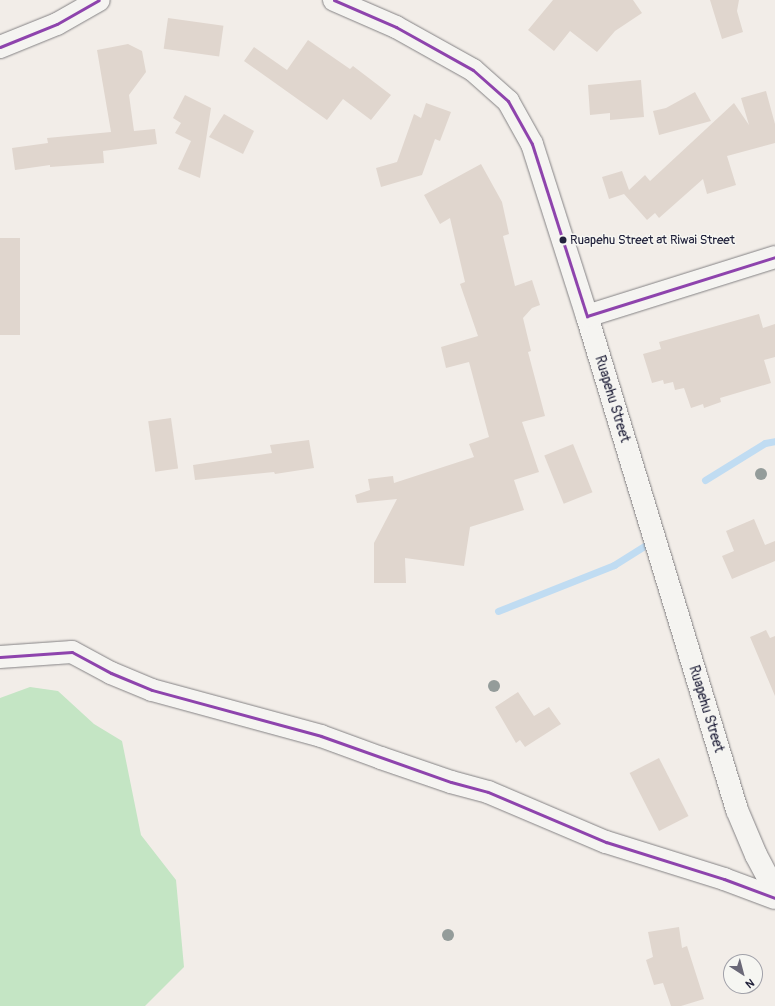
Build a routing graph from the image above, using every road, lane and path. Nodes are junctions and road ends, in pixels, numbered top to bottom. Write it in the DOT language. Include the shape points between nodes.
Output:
graph roads {
  1 [pos="99,0"];
  2 [pos="334,0"];
  3 [pos="0,47"];
  4 [pos="775,257"];
  5 [pos="587,316"];
  6 [pos="0,657"];
  7 [pos="775,890"];
  8 [pos="775,898"];
  1 -- 3 [label="street" via="57,24"];
  2 -- 5 [label="street, Ruapehu Street" via="396,28 473,70 508,101 532,144"];
  4 -- 5 [label="street"];
  5 -- 7 [label="street, Ruapehu Street" via="737,810 756,855"];
  6 -- 8 [label="street" via="72,652 111,673 152,690 321,736 451,782 488,792 606,842"];
}
